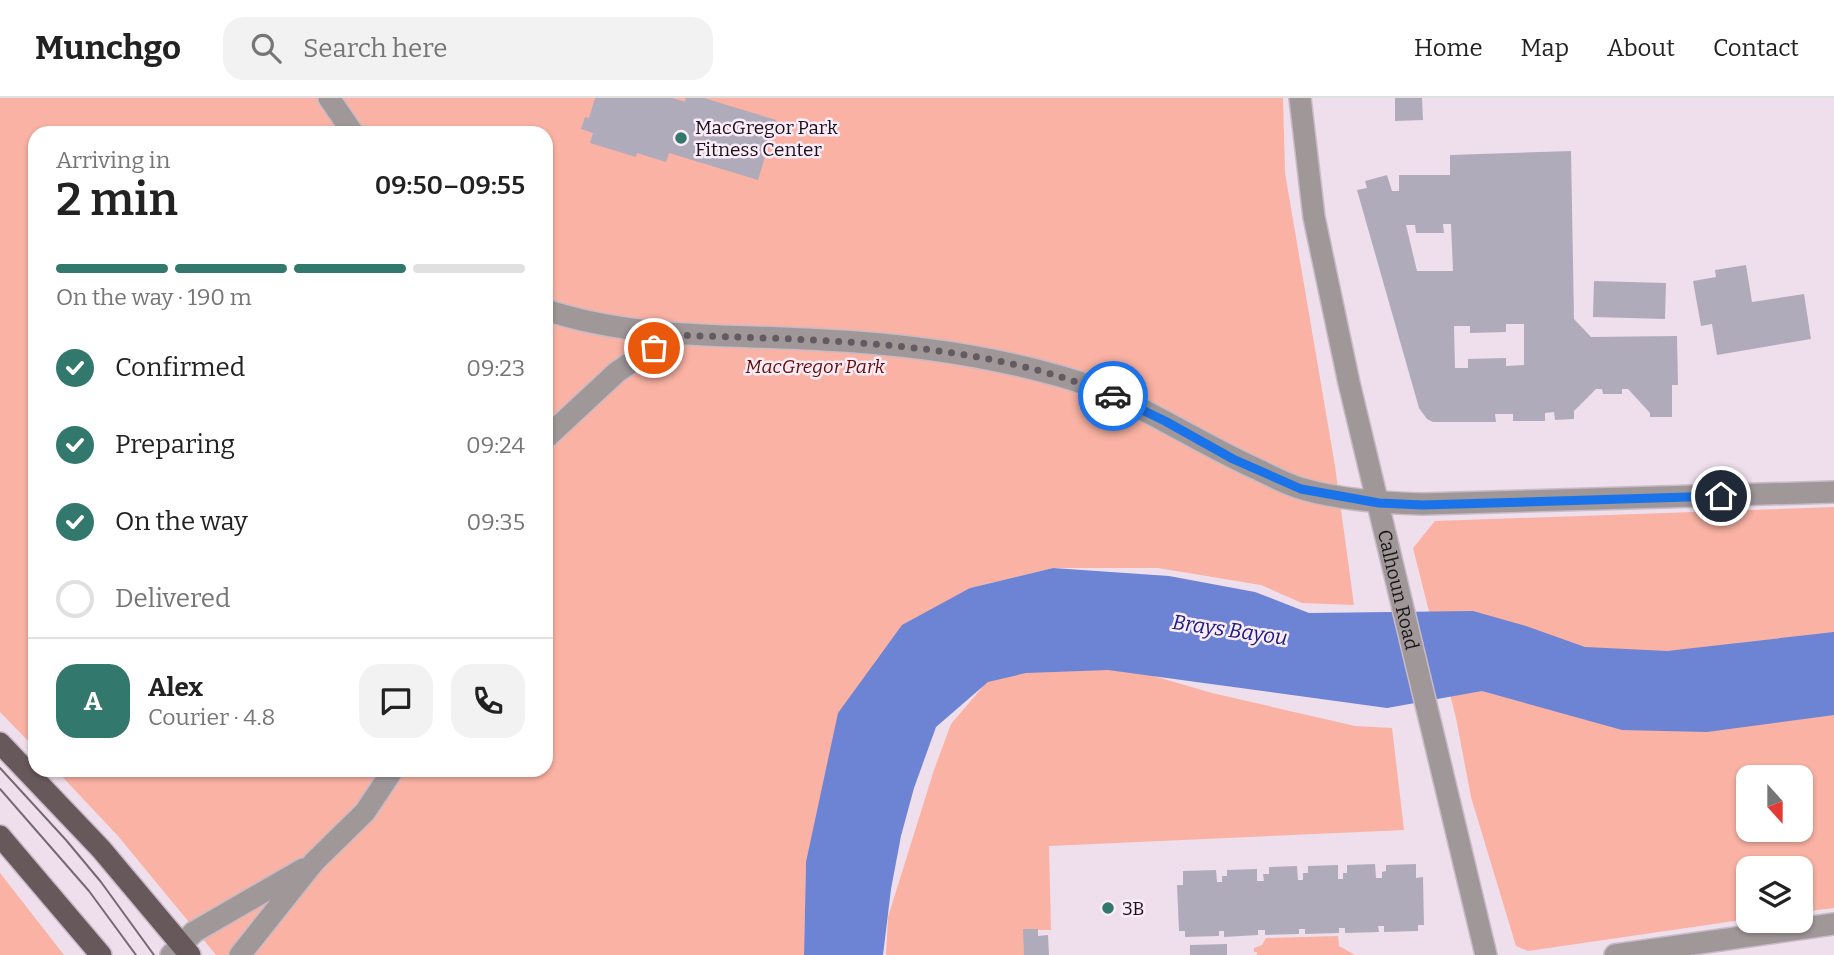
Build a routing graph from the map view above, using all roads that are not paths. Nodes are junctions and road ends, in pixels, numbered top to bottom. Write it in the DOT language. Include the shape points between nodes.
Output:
graph roads {
  1 [pos="329,98"];
  2 [pos="1300,98"];
  3 [pos="348,126"];
  4 [pos="553,312"];
  5 [pos="672,335"];
  6 [pos="553,432"];
  7 [pos="1834,492"];
  8 [pos="1379,503"];
  9 [pos="0,743"];
  10 [pos="28,772"];
  11 [pos="32,777"];
  12 [pos="388,777"];
  13 [pos="0,836"];
  14 [pos="314,862"];
  15 [pos="1834,925"];
  16 [pos="181,951"];
  17 [pos="101,955"];
  18 [pos="240,955"];
  19 [pos="1486,955"];
  20 [pos="1615,955"];
  1 -- 3 [label="street"];
  2 -- 8 [label="street, Calhoun Road" via="1314,217"];
  4 -- 5 [label="street" via="600,325"];
  5 -- 6 [label="street" via="617,373"];
  5 -- 8 [label="street" via="825,340 976,356 1066,378 1110,395 1301,489"];
  7 -- 8 [label="street"];
  8 -- 19 [label="street, Calhoun Road"];
  9 -- 10 [label="main road"];
  11 -- 16 [label="main road" via="101,849"];
  12 -- 14 [label="street" via="365,812"];
  13 -- 17 [label="main road"];
  14 -- 16 [label="street" via="194,932"];
  14 -- 18 [label="street"];
  15 -- 20 [label="street"];
}
